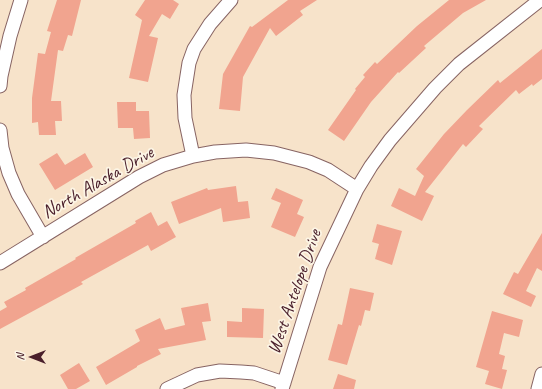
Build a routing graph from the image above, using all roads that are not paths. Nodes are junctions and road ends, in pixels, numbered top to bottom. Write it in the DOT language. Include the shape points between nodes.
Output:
graph roads {
  1 [pos="21,0"];
  2 [pos="231,0"];
  3 [pos="540,0"];
  4 [pos="0,79"];
  5 [pos="0,130"];
  6 [pos="194,156"];
  7 [pos="357,189"];
  8 [pos="43,236"];
  9 [pos="0,263"];
  10 [pos="542,374"];
  11 [pos="283,386"];
  12 [pos="167,389"];
  13 [pos="538,389"];
  1 -- 4 [label="street"];
  2 -- 6 [label="street" via="210,24 194,49 189,63 184,94"];
  3 -- 7 [label="street, West Antelope Drive" via="460,64 435,88 390,140"];
  5 -- 8 [label="street" via="9,172 18,194"];
  6 -- 7 [label="street, North Alaska Drive" via="239,151 274,153 328,170"];
  6 -- 8 [label="street, North Alaska Drive" via="163,165 139,177"];
  7 -- 11 [label="street, West Antelope Drive" via="320,267"];
  8 -- 9 [label="street, North Alaska Drive"];
  10 -- 13 [label="street"];
  11 -- 12 [label="street" via="254,373 220,371 197,375"];
}
